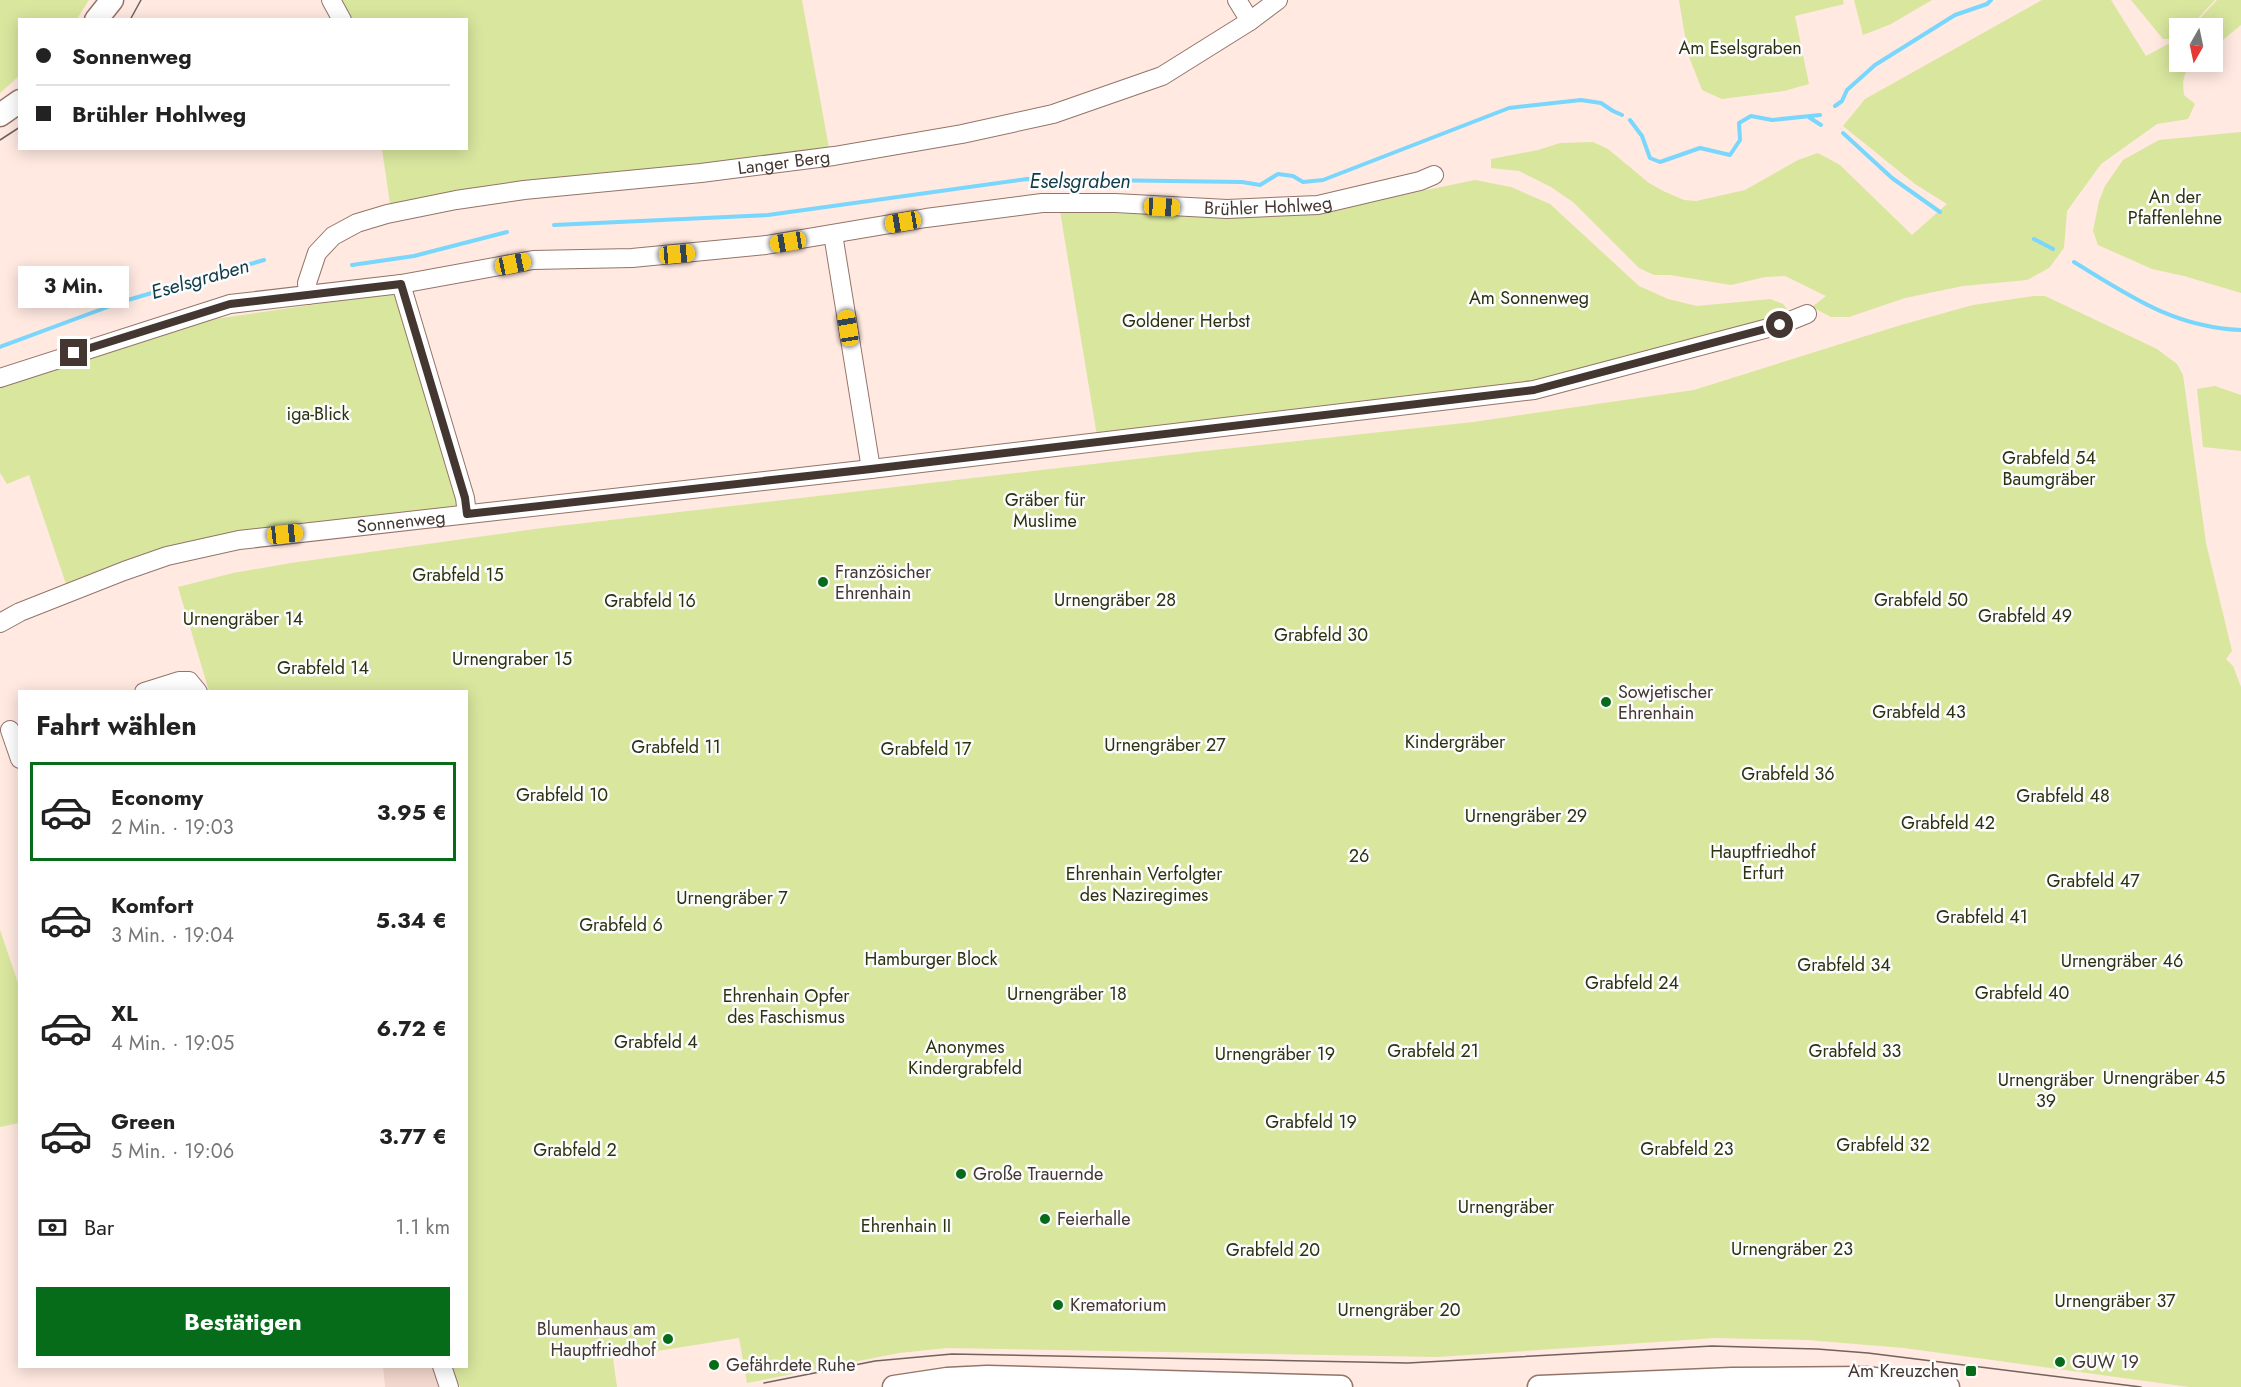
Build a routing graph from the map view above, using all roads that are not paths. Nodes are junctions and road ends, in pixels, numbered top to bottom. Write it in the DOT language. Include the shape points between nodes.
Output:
graph roads {
  1 [pos="112,0"];
  2 [pos="331,0"];
  3 [pos="1237,0"];
  4 [pos="1278,0"];
  5 [pos="98,18"];
  6 [pos="341,18"];
  7 [pos="1250,21"];
  8 [pos="18,102"];
  9 [pos="0,115"];
  10 [pos="1434,175"];
  11 [pos="833,234"];
  12 [pos="401,284"];
  13 [pos="308,295"];
  14 [pos="1807,314"];
  15 [pos="0,378"];
  16 [pos="871,469"];
  17 [pos="467,514"];
  18 [pos="0,623"];
  19 [pos="150,690"];
  20 [pos="196,690"];
  21 [pos="10,730"];
  22 [pos="18,753"];
  23 [pos="443,1368"];
  24 [pos="1257,1386"];
  25 [pos="1937,1386"];
  26 [pos="449,1387"];
  27 [pos="894,1387"];
  28 [pos="1341,1387"];
  29 [pos="1539,1387"];
  30 [pos="1563,1387"];
  1 -- 5 [label="main road"];
  2 -- 6 [label="street"];
  3 -- 7 [label="street"];
  4 -- 7 [label="street, Langer Berg"];
  7 -- 13 [label="street, Langer Berg" via="1162,76 1042,116 962,134 834,156 524,190 387,214 333,236 317,254 307,283"];
  8 -- 9 [label="main road"];
  10 -- 11 [label="street, Brühler Hohlweg" via="1318,206 1227,209 1042,203"];
  11 -- 12 [label="street, Brühler Hohlweg" via="632,258 533,260"];
  11 -- 16 [label="street"];
  12 -- 13 [label="street, Brühler Hohlweg"];
  12 -- 17 [label="street"];
  13 -- 15 [label="street, Brühler Hohlweg" via="206,310"];
  14 -- 16 [label="street, Sonnenweg" via="1780,325 1534,390"];
  16 -- 17 [label="street, Sonnenweg"];
  17 -- 18 [label="street, Sonnenweg" via="239,540 167,556"];
  19 -- 20 [label="street" via="189,681"];
  21 -- 22 [label="street"];
  23 -- 26 [label="street"];
  24 -- 27 [label="main road" via="987,1377"];
  24 -- 28 [label="main road"];
  25 -- 30 [label="main road" via="1865,1378"];
  29 -- 30 [label="main road"];
}
